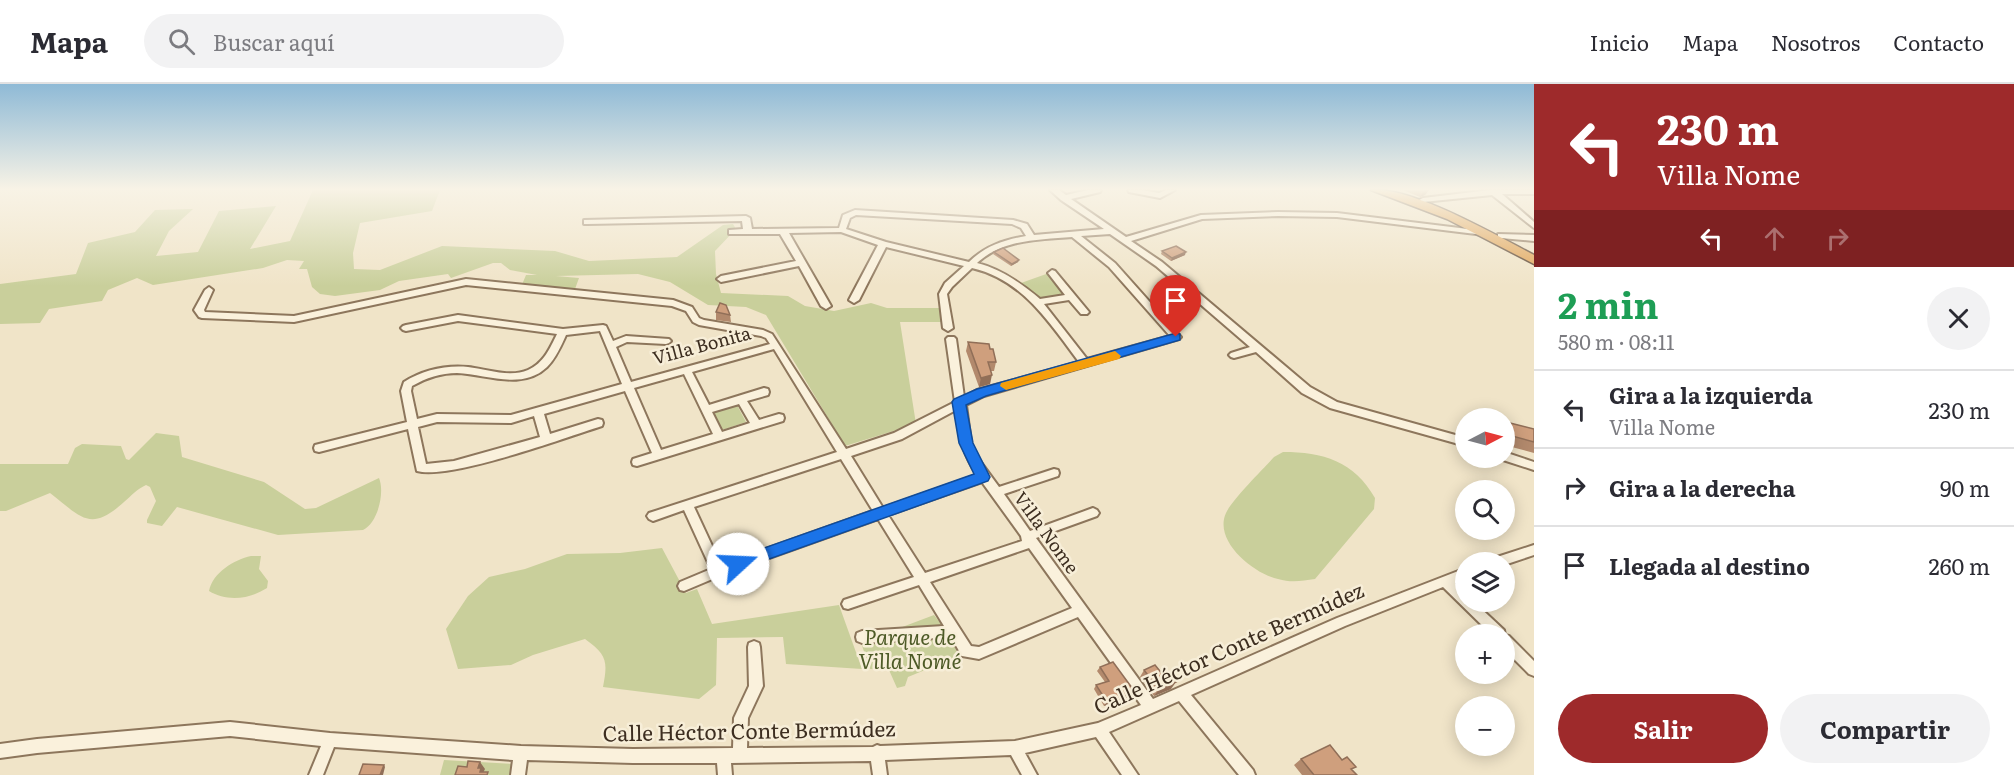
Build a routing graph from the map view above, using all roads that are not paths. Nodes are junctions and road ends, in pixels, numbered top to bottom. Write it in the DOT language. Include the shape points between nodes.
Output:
graph roads {
  1 [pos="747,222"];
  2 [pos="844,222"];
  3 [pos="1014,222"];
  4 [pos="1099,222"];
  5 [pos="1184,222"];
  6 [pos="1396,222"];
  7 [pos="1460,222"];
  8 [pos="1472,222"];
  9 [pos="842,230"];
  10 [pos="783,231"];
  11 [pos="1111,231"];
  12 [pos="732,232"];
  13 [pos="748,232"];
  14 [pos="1484,233"];
  15 [pos="1073,234"];
  16 [pos="1501,236"];
  17 [pos="1031,238"];
  18 [pos="1534,238"];
  19 [pos="1125,240"];
  20 [pos="883,244"];
  21 [pos="1534,254"];
  22 [pos="1534,260"];
  23 [pos="801,263"];
  24 [pos="970,264"];
  25 [pos="1052,273"];
  26 [pos="721,279"];
  27 [pos="209,290"];
  28 [pos="1071,297"];
  29 [pos="854,300"];
  30 [pos="1038,302"];
  31 [pos="826,306"];
  32 [pos="1084,312"];
  33 [pos="406,328"];
  34 [pos="948,328"];
  35 [pos="563,332"];
  36 [pos="951,339"];
  37 [pos="666,341"];
  38 [pos="610,345"];
  39 [pos="776,345"];
  40 [pos="1258,348"];
  41 [pos="1233,356"];
  42 [pos="1085,363"];
  43 [pos="686,369"];
  44 [pos="629,385"];
  45 [pos="764,392"];
  46 [pos="741,399"];
  47 [pos="959,402"];
  48 [pos="706,410"];
  49 [pos="538,412"];
  50 [pos="779,418"];
  51 [pos="597,423"];
  52 [pos="413,424"];
  53 [pos="756,425"];
  54 [pos="719,436"];
  55 [pos="546,439"];
  56 [pos="1455,439"];
  57 [pos="319,448"];
  58 [pos="658,455"];
  59 [pos="843,455"];
  60 [pos="1515,460"];
  61 [pos="637,462"];
  62 [pos="1534,466"];
  63 [pos="1054,472"];
  64 [pos="982,477"];
  65 [pos="995,494"];
  66 [pos="687,505"];
  67 [pos="878,513"];
  68 [pos="1093,513"];
  69 [pos="653,516"];
  70 [pos="1028,540"];
  71 [pos="1534,550"];
  72 [pos="1515,556"];
  73 [pos="718,571"];
  74 [pos="1455,577"];
  75 [pos="919,578"];
  76 [pos="1445,580"];
  77 [pos="684,586"];
  78 [pos="1455,590"];
  79 [pos="848,604"];
  80 [pos="1080,610"];
  81 [pos="1477,612"];
  82 [pos="1489,624"];
  83 [pos="952,631"];
  84 [pos="862,637"];
  85 [pos="754,647"];
  86 [pos="1515,650"];
  87 [pos="1532,666"];
  88 [pos="1181,693"];
  89 [pos="1150,706"];
  90 [pos="1099,730"];
  91 [pos="330,740"];
  92 [pos="1015,748"];
  93 [pos="0,751"];
  94 [pos="877,752"];
  95 [pos="521,753"];
  96 [pos="724,755"];
  97 [pos="740,756"];
  98 [pos="316,775"];
  99 [pos="518,775"];
  100 [pos="724,775"];
  101 [pos="880,775"];
  102 [pos="1030,775"];
  103 [pos="1131,775"];
  104 [pos="1248,775"];
  1 -- 13 [label="street"];
  2 -- 9 [label="street"];
  3 -- 17 [label="street" via="1024,226"];
  4 -- 11 [label="street"];
  5 -- 19 [label="street"];
  6 -- 14 [label="street"];
  7 -- 14 [label="highway"];
  8 -- 16 [label="highway"];
  9 -- 10 [label="street"];
  9 -- 20 [label="street"];
  10 -- 13 [label="street"];
  10 -- 23 [label="street"];
  11 -- 15 [label="street"];
  11 -- 19 [label="street"];
  12 -- 13 [label="street"];
  14 -- 22 [label="highway"];
  15 -- 17 [label="street"];
  15 -- 42 [label="street" via="1112,265 1176,337"];
  16 -- 18 [label="street"];
  16 -- 21 [label="highway"];
  17 -- 24 [label="street" via="996,246"];
  19 -- 40 [label="street" via="1160,264"];
  20 -- 24 [label="street"];
  20 -- 29 [label="street"];
  23 -- 26 [label="street"];
  23 -- 31 [label="street"];
  24 -- 30 [label="street" via="1006,277"];
  24 -- 34 [label="street" via="943,294"];
  25 -- 28 [label="street"];
  27 -- 39 [label="street" via="198,314 286,320 457,283 556,290 674,303 689,309 702,324 763,333"];
  28 -- 30 [label="street"];
  28 -- 32 [label="street"];
  30 -- 42 [label="street"];
  33 -- 35 [label="street" via="466,318"];
  35 -- 38 [label="street" via="603,327"];
  35 -- 52 [label="street" via="545,363 530,373 493,376 461,369 415,379 406,391"];
  36 -- 47 [label="street, Villa Nome"];
  37 -- 38 [label="street" via="626,339"];
  38 -- 44 [label="street"];
  39 -- 43 [label="street, Villa Bonita"];
  39 -- 59 [label="street, Villa Bonita"];
  40 -- 41 [label="street"];
  40 -- 56 [label="street" via="1306,390 1334,405"];
  42 -- 47 [label="street"];
  43 -- 44 [label="street, Villa Bonita"];
  43 -- 48 [label="street"];
  44 -- 49 [label="street, Villa Bonita"];
  44 -- 58 [label="street"];
  45 -- 46 [label="street"];
  46 -- 48 [label="street"];
  46 -- 53 [label="street"];
  47 -- 59 [label="street" via="916,428"];
  47 -- 64 [label="street, Villa Nome" via="966,443"];
  48 -- 54 [label="street"];
  49 -- 52 [label="street, Villa Bonita" via="499,421 452,416"];
  49 -- 55 [label="street"];
  50 -- 53 [label="street"];
  51 -- 55 [label="street"];
  52 -- 55 [label="street" via="419,462 427,470"];
  52 -- 57 [label="street, Villa Bonita"];
  53 -- 54 [label="street"];
  54 -- 58 [label="street"];
  58 -- 61 [label="street"];
  59 -- 66 [label="street"];
  59 -- 67 [label="street, Villa Bonita"];
  60 -- 62 [label="street"];
  63 -- 65 [label="street"];
  64 -- 65 [label="street, Villa Nome"];
  64 -- 67 [label="street"];
  65 -- 70 [label="street, Villa Nome"];
  66 -- 69 [label="street"];
  66 -- 73 [label="street"];
  67 -- 73 [label="street"];
  67 -- 75 [label="street, Villa Bonita"];
  68 -- 70 [label="street"];
  70 -- 75 [label="street"];
  70 -- 80 [label="street, Villa Nome"];
  71 -- 72 [label="street"];
  73 -- 77 [label="street"];
  74 -- 76 [label="street, Calle Héctor Conte Bermúdez"];
  75 -- 79 [label="street"];
  75 -- 83 [label="street, Villa Bonita"];
  76 -- 78 [label="street"];
  76 -- 88 [label="street, Calle Héctor Conte Bermúdez"];
  80 -- 83 [label="street, Villa Bonita" via="979,653 970,653"];
  80 -- 89 [label="street, Villa Nome"];
  81 -- 82 [label="street"];
  83 -- 84 [label="street"];
  85 -- 97 [label="street" via="756,686 741,718"];
  86 -- 87 [label="street"];
  88 -- 89 [label="street, Calle Héctor Conte Bermúdez"];
  88 -- 104 [label="street"];
  89 -- 90 [label="street, Calle Héctor Conte Bermúdez"];
  90 -- 92 [label="street, Calle Héctor Conte Bermúdez"];
  90 -- 103 [label="street"];
  91 -- 93 [label="street, Calle Héctor Conte Bermúdez" via="230,729"];
  91 -- 95 [label="street, Calle Héctor Conte Bermúdez"];
  91 -- 98 [label="street"];
  92 -- 94 [label="street, Calle Héctor Conte Bermúdez"];
  92 -- 102 [label="street"];
  94 -- 97 [label="street, Calle Héctor Conte Bermúdez"];
  94 -- 101 [label="street"];
  95 -- 96 [label="street, Calle Héctor Conte Bermúdez"];
  95 -- 99 [label="street"];
  96 -- 97 [label="street, Calle Héctor Conte Bermúdez"];
  96 -- 100 [label="street"];
}
